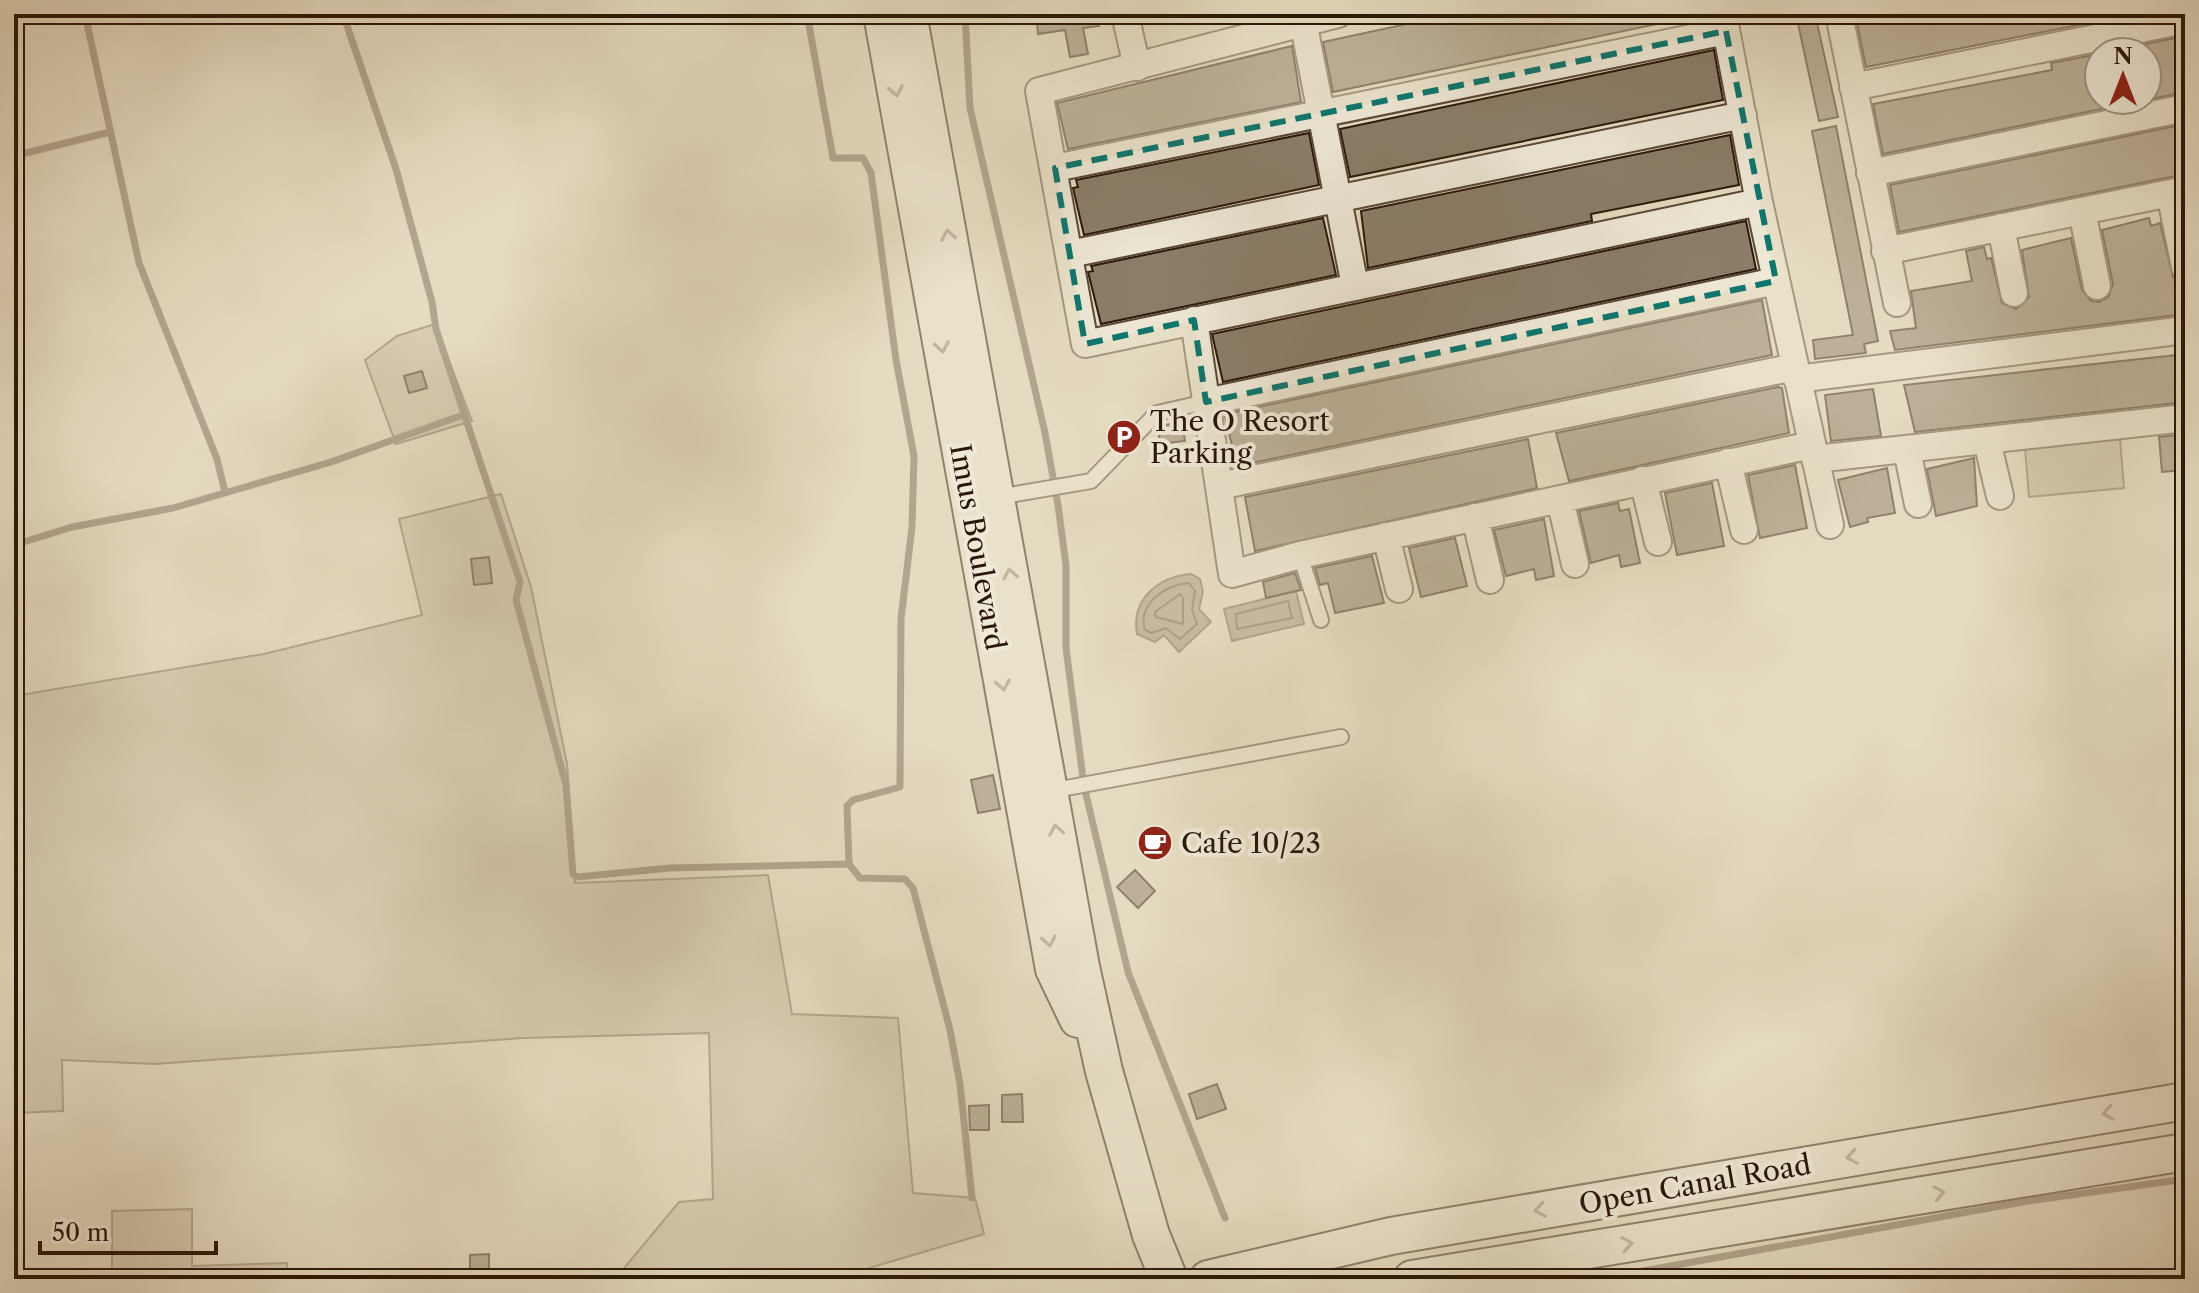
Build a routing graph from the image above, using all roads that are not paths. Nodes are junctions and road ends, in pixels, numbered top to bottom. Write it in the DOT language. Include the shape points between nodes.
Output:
graph roads {
  1 [pos="882,14"];
  2 [pos="908,14"];
  3 [pos="1125,14"];
  4 [pos="1338,14"];
  5 [pos="1839,14"];
  6 [pos="2185,20"];
  7 [pos="1303,21"];
  8 [pos="1725,22"];
  9 [pos="1137,67"];
  10 [pos="1853,87"];
  11 [pos="2185,108"];
  12 [pos="1321,112"];
  13 [pos="1743,115"];
  14 [pos="1055,168"];
  15 [pos="1870,173"];
  16 [pos="2177,191"];
  17 [pos="1338,198"];
  18 [pos="1759,202"];
  19 [pos="2082,211"];
  20 [pos="2001,227"];
  21 [pos="1885,251"];
  22 [pos="1070,254"];
  23 [pos="2185,267"];
  24 [pos="1776,281"];
  25 [pos="1355,286"];
  26 [pos="2097,286"];
  27 [pos="2014,293"];
  28 [pos="1897,303"];
  29 [pos="1194,320"];
  30 [pos="2185,330"];
  31 [pos="1796,373"];
  32 [pos="1206,402"];
  33 [pos="2185,418"];
  34 [pos="1987,441"];
  35 [pos="1907,450"];
  36 [pos="1814,452"];
  37 [pos="1728,462"];
  38 [pos="1643,480"];
  39 [pos="1219,486"];
  40 [pos="2000,496"];
  41 [pos="1560,499"];
  42 [pos="983,500"];
  43 [pos="1918,504"];
  44 [pos="1475,517"];
  45 [pos="1830,525"];
  46 [pos="1744,530"];
  47 [pos="1386,536"];
  48 [pos="1658,542"];
  49 [pos="1300,555"];
  50 [pos="1575,564"];
  51 [pos="1490,580"];
  52 [pos="1399,589"];
  53 [pos="1321,620"];
  54 [pos="1341,737"];
  55 [pos="1048,792"];
  56 [pos="2185,1101"];
  57 [pos="2185,1152"];
  58 [pos="1169,1279"];
  59 [pos="1208,1279"];
  60 [pos="1412,1279"];
  1 -- 42 [label="main road, Imus Boulevard, one-way"];
  42 -- 2 [label="main road, Imus Boulevard, one-way"];
  3 -- 9 [label="street"];
  4 -- 7 [label="street"];
  5 -- 10 [label="street"];
  6 -- 10 [label="street"];
  7 -- 9 [label="street"];
  7 -- 12 [label="street"];
  8 -- 12 [label="street"];
  8 -- 13 [label="street"];
  9 -- 14 [label="street" via="1039,91"];
  10 -- 15 [label="street"];
  11 -- 15 [label="street"];
  12 -- 14 [label="street"];
  12 -- 17 [label="street"];
  13 -- 17 [label="street"];
  13 -- 18 [label="street"];
  14 -- 22 [label="street"];
  15 -- 21 [label="street"];
  16 -- 19 [label="street"];
  16 -- 23 [label="street"];
  17 -- 22 [label="street"];
  17 -- 25 [label="street"];
  18 -- 24 [label="street"];
  18 -- 25 [label="street"];
  19 -- 20 [label="street"];
  19 -- 26 [label="street"];
  20 -- 21 [label="street"];
  20 -- 27 [label="street"];
  21 -- 28 [label="street"];
  22 -- 29 [label="street" via="1085,344"];
  24 -- 31 [label="street"];
  24 -- 32 [label="street"];
  25 -- 29 [label="street"];
  29 -- 32 [label="street"];
  30 -- 31 [label="street"];
  31 -- 36 [label="street"];
  31 -- 39 [label="street"];
  32 -- 39 [label="street"];
  32 -- 42 [label="lane" via="1157,413 1091,481"];
  33 -- 34 [label="street"];
  34 -- 35 [label="street"];
  34 -- 40 [label="street"];
  35 -- 36 [label="street"];
  35 -- 43 [label="street"];
  36 -- 37 [label="street"];
  36 -- 45 [label="street"];
  37 -- 38 [label="street"];
  37 -- 46 [label="street"];
  38 -- 41 [label="street"];
  38 -- 48 [label="street"];
  39 -- 49 [label="street" via="1232,574"];
  41 -- 44 [label="street"];
  41 -- 50 [label="street"];
  42 -- 55 [label="main road, Imus Boulevard"];
  44 -- 47 [label="street"];
  44 -- 51 [label="street"];
  47 -- 49 [label="street"];
  47 -- 52 [label="street"];
  49 -- 53 [label="lane"];
  54 -- 55 [label="lane"];
  55 -- 58 [label="main road, Imus Boulevard" via="1054,969 1104,1071 1151,1235"];
  56 -- 59 [label="main road, Open Canal Road, one-way" via="1391,1236"];
  60 -- 57 [label="main road, Open Canal Road, one-way"];
}
